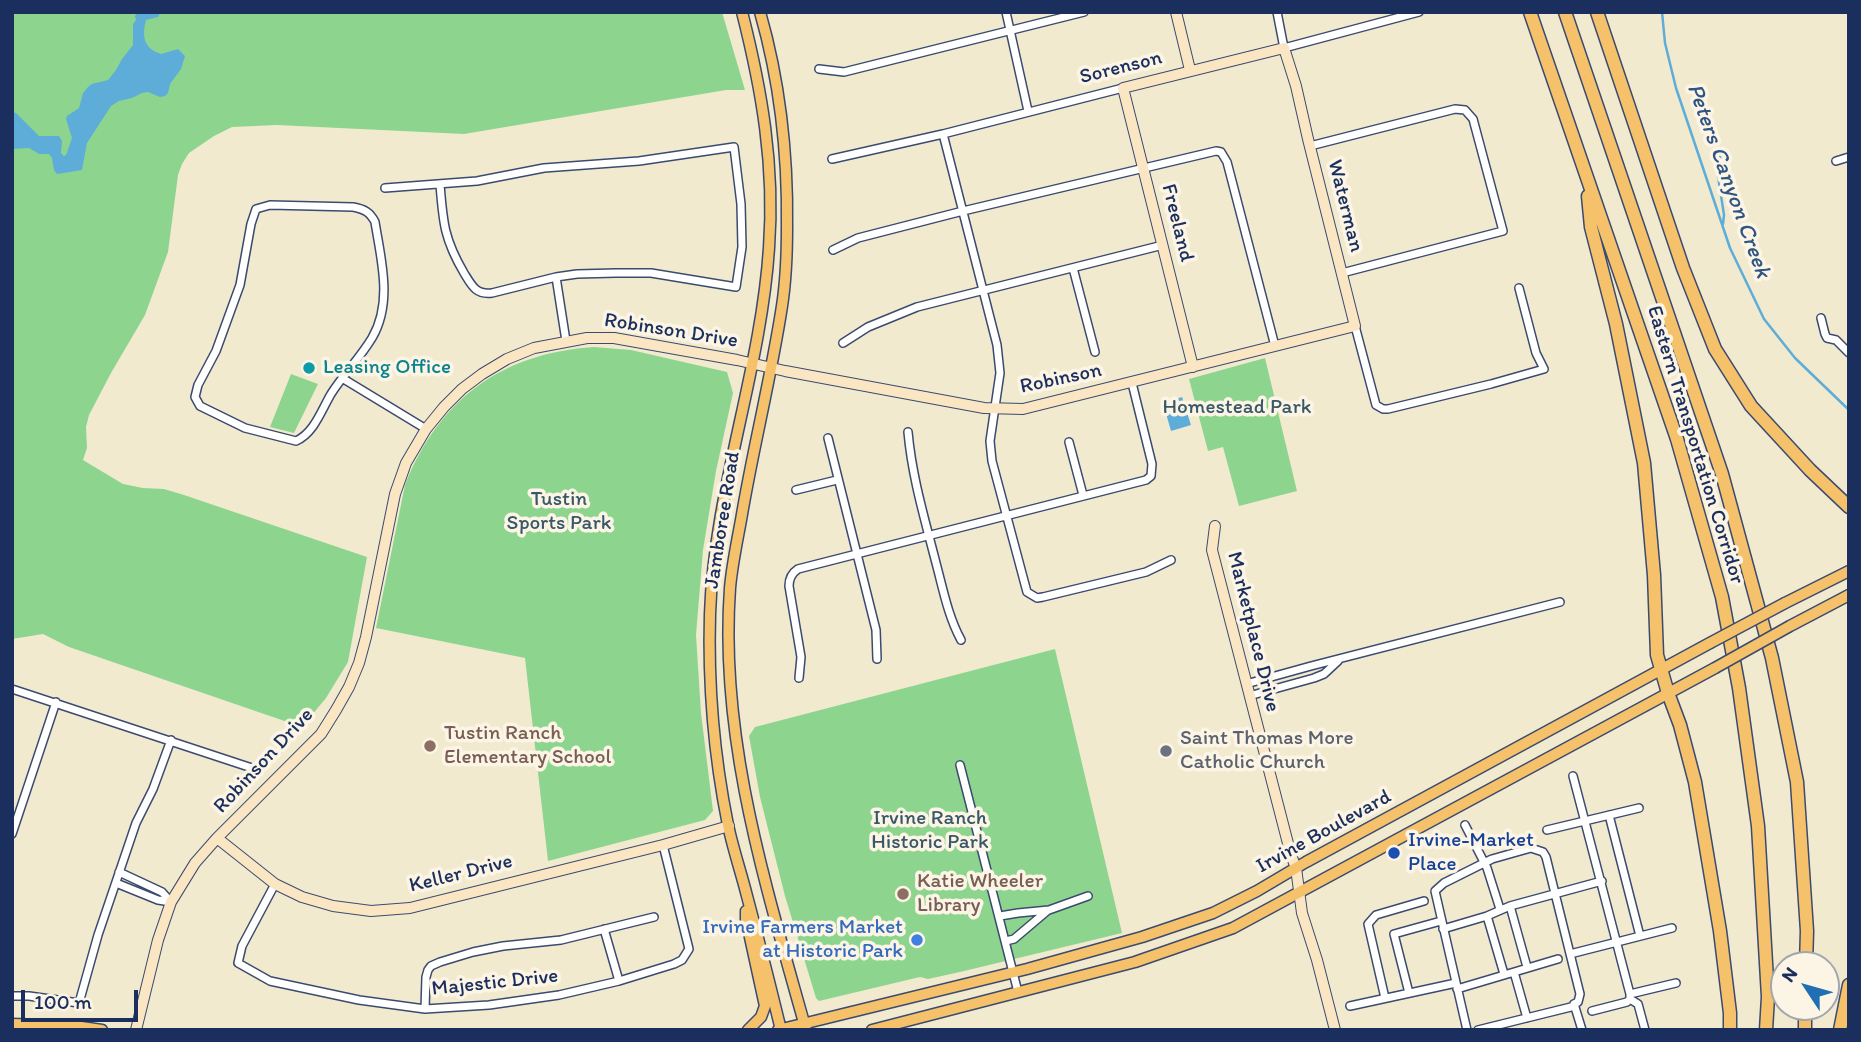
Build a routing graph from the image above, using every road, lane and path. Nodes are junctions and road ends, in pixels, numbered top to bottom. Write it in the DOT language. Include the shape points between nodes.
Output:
graph roads {
  1 [pos="742,12"];
  2 [pos="761,12"];
  3 [pos="1006,12"];
  4 [pos="1084,12"];
  5 [pos="1176,12"];
  6 [pos="1277,12"];
  7 [pos="1419,12"];
  8 [pos="1530,12"];
  9 [pos="1565,12"];
  10 [pos="1597,12"];
  11 [pos="1011,31"];
  12 [pos="1284,48"];
  13 [pos="819,68"];
  14 [pos="1191,70"];
  15 [pos="1123,88"];
  16 [pos="1028,111"];
  17 [pos="943,134"];
  18 [pos="1310,146"];
  19 [pos="1849,158"];
  20 [pos="832,159"];
  21 [pos="1836,161"];
  22 [pos="1143,168"];
  23 [pos="1586,174"];
  24 [pos="440,184"];
  25 [pos="385,188"];
  26 [pos="963,211"];
  27 [pos="1163,245"];
  28 [pos="833,250"];
  29 [pos="1073,268"];
  30 [pos="1342,273"];
  31 [pos="556,277"];
  32 [pos="1519,288"];
  33 [pos="983,291"];
  34 [pos="1821,318"];
  35 [pos="1355,326"];
  36 [pos="566,341"];
  37 [pos="843,343"];
  38 [pos="1275,346"];
  39 [pos="1095,352"];
  40 [pos="1849,353"];
  41 [pos="752,363"];
  42 [pos="1193,367"];
  43 [pos="772,368"];
  44 [pos="342,378"];
  45 [pos="1132,383"];
  46 [pos="995,409"];
  47 [pos="426,429"];
  48 [pos="908,432"];
  49 [pos="828,438"];
  50 [pos="1069,442"];
  51 [pos="837,480"];
  52 [pos="796,490"];
  53 [pos="1083,495"];
  54 [pos="1849,507"];
  55 [pos="1006,516"];
  56 [pos="1215,526"];
  57 [pos="929,534"];
  58 [pos="857,554"];
  59 [pos="1171,560"];
  60 [pos="1849,571"];
  61 [pos="1849,595"];
  62 [pos="1559,602"];
  63 [pos="961,640"];
  64 [pos="877,659"];
  65 [pos="1341,659"];
  66 [pos="1660,669"];
  67 [pos="799,678"];
  68 [pos="1246,684"];
  69 [pos="12,689"];
  70 [pos="1668,693"];
  71 [pos="1249,696"];
  72 [pos="56,702"];
  73 [pos="171,740"];
  74 [pos="960,765"];
  75 [pos="258,770"];
  76 [pos="1573,776"];
  77 [pos="1639,808"];
  78 [pos="1609,815"];
  79 [pos="1586,821"];
  80 [pos="1465,825"];
  81 [pos="729,826"];
  82 [pos="1547,831"];
  83 [pos="12,834"];
  84 [pos="216,838"];
  85 [pos="663,845"];
  86 [pos="1485,862"];
  87 [pos="1296,868"];
  88 [pos="120,872"];
  89 [pos="1602,881"];
  90 [pos="116,883"];
  91 [pos="275,884"];
  92 [pos="1299,893"];
  93 [pos="1555,893"];
  94 [pos="1088,896"];
  95 [pos="748,897"];
  96 [pos="1424,901"];
  97 [pos="171,902"];
  98 [pos="1510,906"];
  99 [pos="1500,909"];
  100 [pos="1049,910"];
  101 [pos="1000,916"];
  102 [pos="1487,916"];
  103 [pos="654,917"];
  104 [pos="1442,925"];
  105 [pos="1672,928"];
  106 [pos="604,929"];
  107 [pos="1640,936"];
  108 [pos="1006,942"];
  109 [pos="1616,942"];
  110 [pos="1806,951"];
  111 [pos="1570,954"];
  112 [pos="1558,959"];
  113 [pos="1527,967"];
  114 [pos="1514,972"];
  115 [pos="1014,973"];
  116 [pos="1504,974"];
  117 [pos="619,981"];
  118 [pos="1676,984"];
  119 [pos="1849,985"];
  120 [pos="1456,986"];
  121 [pos="1018,992"];
  122 [pos="1409,993"];
  123 [pos="12,996"];
  124 [pos="1630,996"];
  125 [pos="1385,998"];
  126 [pos="1350,1006"];
  127 [pos="1575,1006"];
  128 [pos="425,1009"];
  129 [pos="1592,1011"];
  130 [pos="1527,1018"];
  131 [pos="12,1024"];
  132 [pos="1517,1026"];
  133 [pos="805,1027"];
  134 [pos="1464,1029"];
  135 [pos="102,1030"];
  136 [pos="136,1030"];
  137 [pos="748,1030"];
  138 [pos="780,1030"];
  139 [pos="872,1030"];
  140 [pos="1335,1030"];
  141 [pos="1478,1030"];
  142 [pos="1582,1030"];
  143 [pos="1645,1030"];
  144 [pos="1731,1030"];
  145 [pos="1766,1030"];
  146 [pos="1840,1030"];
  1 -- 41 [label="main road, Jamboree Road" via="756,68 771,171 769,248"];
  2 -- 43 [label="main road, Jamboree Road" via="777,84 788,199 783,303"];
  3 -- 11 [label="street"];
  4 -- 11 [label="street"];
  5 -- 14 [label="street"];
  6 -- 12 [label="street, Waterman"];
  7 -- 12 [label="street, Sorenson"];
  8 -- 23 [label="highway, Eastern Transportation Corridor"];
  9 -- 110 [label="highway, Eastern Transportation Corridor" via="1722,474 1772,658 1797,782"];
  10 -- 54 [label="highway" via="1682,268 1715,349 1751,406"];
  11 -- 13 [label="street" via="844,72"];
  11 -- 16 [label="street"];
  12 -- 14 [label="street, Sorenson"];
  12 -- 18 [label="street, Waterman"];
  14 -- 15 [label="street, Sorenson"];
  15 -- 16 [label="street, Sorenson"];
  15 -- 22 [label="street, Freeland"];
  16 -- 17 [label="street, Sorenson"];
  17 -- 20 [label="street, Sorenson"];
  17 -- 26 [label="street"];
  18 -- 30 [label="street, Waterman"];
  18 -- 30 [label="street" via="1465,110 1473,119 1503,231"];
  19 -- 21 [label="street"];
  22 -- 26 [label="street"];
  22 -- 27 [label="street, Freeland"];
  22 -- 38 [label="street" via="1221,152"];
  23 -- 66 [label="highway" via="1591,227 1644,463"];
  23 -- 145 [label="highway, Eastern Transportation Corridor" via="1677,439 1722,597 1758,826"];
  24 -- 25 [label="street"];
  24 -- 31 [label="street" via="448,242 473,288 484,294"];
  24 -- 31 [label="street" via="734,147 742,247 736,287 651,273"];
  26 -- 28 [label="street" via="859,238"];
  26 -- 33 [label="street"];
  27 -- 29 [label="street"];
  27 -- 42 [label="street, Freeland"];
  29 -- 33 [label="street"];
  29 -- 39 [label="street"];
  30 -- 35 [label="street, Waterman"];
  31 -- 36 [label="street"];
  32 -- 35 [label="street, Waterman" via="1544,369 1388,409 1376,405"];
  33 -- 37 [label="street" via="917,307"];
  33 -- 46 [label="street" via="999,361"];
  34 -- 40 [label="street" via="1827,338"];
  35 -- 38 [label="street, Robinson"];
  36 -- 41 [label="street, Robinson Drive" via="614,338"];
  36 -- 47 [label="street, Robinson Drive" via="534,348 482,374"];
  38 -- 42 [label="street, Robinson"];
  41 -- 43 [label="street, Robinson Drive"];
  41 -- 81 [label="main road, Jamboree Road" via="715,553 710,613 713,718"];
  42 -- 45 [label="street, Robinson"];
  43 -- 46 [label="street, Robinson"];
  43 -- 133 [label="main road, Jamboree Road" via="730,586 730,691 751,823"];
  44 -- 44 [label="street" via="372,337 383,305 385,282 372,215 353,207 270,205 256,209 240,285 195,397 200,406 245,428 296,441 312,428"];
  44 -- 47 [label="street"];
  45 -- 46 [label="street, Robinson" via="1031,407"];
  45 -- 53 [label="street" via="1151,476"];
  46 -- 55 [label="street" via="991,451"];
  47 -- 84 [label="street, Robinson Drive" via="395,494 366,636 349,687 320,734"];
  48 -- 57 [label="street" via="910,460"];
  49 -- 51 [label="street"];
  50 -- 53 [label="street"];
  51 -- 52 [label="street"];
  51 -- 58 [label="street"];
  53 -- 55 [label="street"];
  55 -- 57 [label="street"];
  55 -- 59 [label="street" via="1027,592 1037,598 1146,572"];
  56 -- 68 [label="street, Marketplace Drive" via="1212,550"];
  57 -- 58 [label="street"];
  57 -- 63 [label="street"];
  58 -- 64 [label="street" via="876,630"];
  58 -- 67 [label="street" via="798,569 791,576 801,657"];
  60 -- 66 [label="main road, Irvine Boulevard, bridge"];
  61 -- 70 [label="main road, Irvine Boulevard, bridge"];
  62 -- 65 [label="street"];
  65 -- 68 [label="street"];
  65 -- 71 [label="street" via="1324,674"];
  66 -- 70 [label="highway"];
  66 -- 87 [label="main road, Irvine Boulevard"];
  68 -- 71 [label="street, Marketplace Drive"];
  69 -- 72 [label="street"];
  70 -- 92 [label="main road, Irvine Boulevard"];
  70 -- 144 [label="highway" via="1695,782 1717,909"];
  71 -- 87 [label="street, Marketplace Drive"];
  72 -- 73 [label="street"];
  72 -- 83 [label="street"];
  73 -- 75 [label="street"];
  73 -- 88 [label="street"];
  74 -- 101 [label="street"];
  76 -- 79 [label="street"];
  77 -- 78 [label="street"];
  78 -- 79 [label="street"];
  78 -- 107 [label="street"];
  79 -- 82 [label="street"];
  79 -- 89 [label="street"];
  80 -- 86 [label="street"];
  81 -- 85 [label="street, Keller Drive"];
  81 -- 95 [label="main road, Jamboree Road"];
  84 -- 91 [label="street, Keller Drive"];
  84 -- 97 [label="street, Robinson Drive"];
  85 -- 91 [label="street, Keller Drive" via="410,908 371,911 333,906"];
  85 -- 117 [label="street, Majestic Drive" via="689,949 674,964"];
  86 -- 93 [label="street" via="1537,849 1546,857"];
  86 -- 99 [label="street"];
  86 -- 104 [label="street" via="1435,891"];
  87 -- 92 [label="street, Marketplace Drive"];
  87 -- 115 [label="main road, Irvine Boulevard" via="1213,913"];
  88 -- 90 [label="street"];
  88 -- 97 [label="street" via="162,892"];
  89 -- 93 [label="street"];
  89 -- 109 [label="street"];
  90 -- 97 [label="street"];
  90 -- 123 [label="street" via="79,1003"];
  91 -- 128 [label="street, Majestic Drive" via="242,946 238,963 270,981"];
  92 -- 121 [label="main road, Irvine Boulevard" via="1216,934 1135,962"];
  92 -- 140 [label="street, Marketplace Drive"];
  93 -- 98 [label="street"];
  93 -- 111 [label="street"];
  94 -- 100 [label="street"];
  95 -- 137 [label="main road" via="746,919 765,1006"];
  95 -- 138 [label="main road, Jamboree Road"];
  96 -- 125 [label="street" via="1376,915 1368,924"];
  97 -- 136 [label="street, Robinson Drive"];
  98 -- 99 [label="street"];
  98 -- 113 [label="street"];
  99 -- 102 [label="street"];
  100 -- 101 [label="street"];
  100 -- 108 [label="street"];
  101 -- 108 [label="street"];
  102 -- 104 [label="street"];
  102 -- 116 [label="street"];
  103 -- 106 [label="street"];
  104 -- 120 [label="street"];
  104 -- 122 [label="street" via="1394,934"];
  105 -- 107 [label="street"];
  106 -- 117 [label="street"];
  106 -- 128 [label="street" via="483,950 433,965 426,977"];
  107 -- 109 [label="street"];
  108 -- 115 [label="street"];
  109 -- 111 [label="street"];
  109 -- 124 [label="street"];
  111 -- 127 [label="street" via="1580,993"];
  112 -- 113 [label="street"];
  113 -- 114 [label="street"];
  114 -- 116 [label="street"];
  114 -- 130 [label="street"];
  115 -- 121 [label="street"];
  115 -- 133 [label="main road, Irvine Boulevard"];
  116 -- 120 [label="street"];
  117 -- 128 [label="street, Majestic Drive" via="559,995"];
  118 -- 124 [label="street"];
  119 -- 146 [label="highway"];
  120 -- 122 [label="street"];
  120 -- 134 [label="street"];
  121 -- 139 [label="main road, Irvine Boulevard"];
  122 -- 125 [label="street"];
  124 -- 129 [label="street" via="1627,1002"];
  124 -- 143 [label="street" via="1638,1004"];
  125 -- 126 [label="street"];
  127 -- 130 [label="street"];
  127 -- 142 [label="street"];
  130 -- 132 [label="street"];
  131 -- 135 [label="main road"];
  132 -- 141 [label="street"];
  133 -- 138 [label="main road, Irvine Boulevard"];
}
